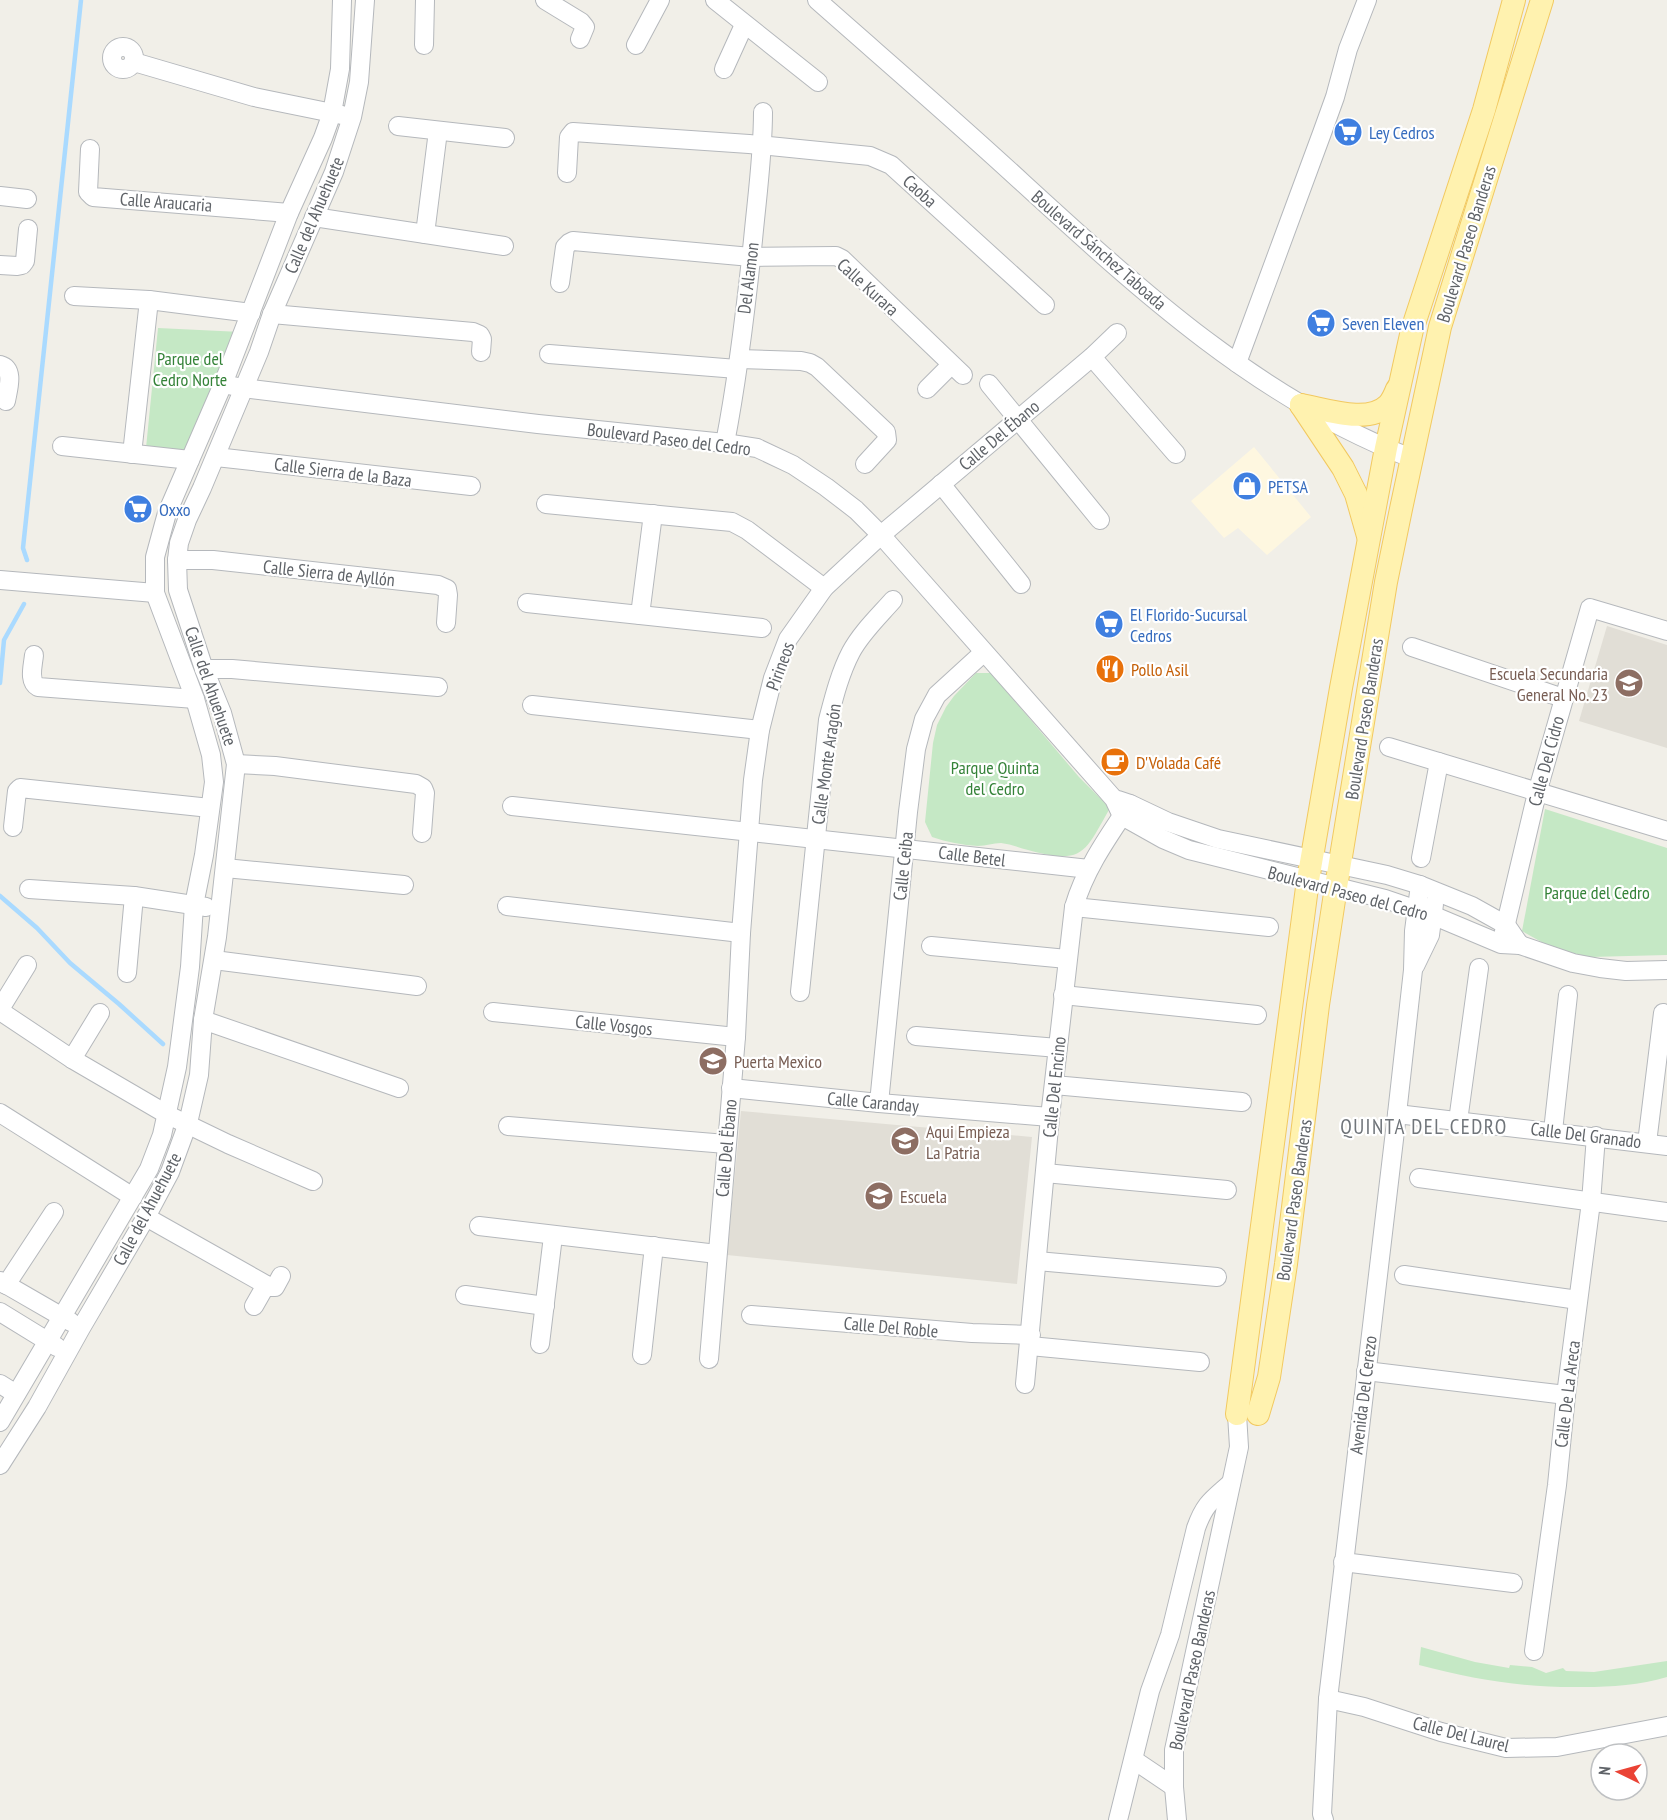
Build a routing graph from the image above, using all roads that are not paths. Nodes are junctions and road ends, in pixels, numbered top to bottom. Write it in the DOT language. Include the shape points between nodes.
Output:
graph roads {
  1 [pos="342,0"];
  2 [pos="365,0"];
  3 [pos="424,0"];
  4 [pos="544,0"];
  5 [pos="660,0"];
  6 [pos="715,0"];
  7 [pos="817,0"];
  8 [pos="1367,0"];
  9 [pos="1514,0"];
  10 [pos="1542,0"];
  11 [pos="744,25"];
  12 [pos="580,39"];
  13 [pos="424,45"];
  14 [pos="636,45"];
  15 [pos="134,63"];
  16 [pos="724,69"];
  17 [pos="818,82"];
  18 [pos="763,112"];
  19 [pos="332,113"];
  20 [pos="352,117"];
  21 [pos="398,126"];
  22 [pos="438,131"];
  23 [pos="505,138"];
  24 [pos="763,145"];
  25 [pos="90,149"];
  26 [pos="567,173"];
  27 [pos="0,196"];
  28 [pos="27,199"];
  29 [pos="289,213"];
  30 [pos="314,217"];
  31 [pos="28,229"];
  32 [pos="425,234"];
  33 [pos="504,246"];
  34 [pos="751,256"];
  35 [pos="0,265"];
  36 [pos="560,283"];
  37 [pos="74,296"];
  38 [pos="149,300"];
  39 [pos="1045,305"];
  40 [pos="250,313"];
  41 [pos="272,314"];
  42 [pos="1117,333"];
  43 [pos="481,352"];
  44 [pos="549,354"];
  45 [pos="1092,357"];
  46 [pos="1237,363"];
  47 [pos="738,364"];
  48 [pos="0,365"];
  49 [pos="223,384"];
  50 [pos="988,384"];
  51 [pos="1400,385"];
  52 [pos="243,388"];
  53 [pos="927,389"];
  54 [pos="6,401"];
  55 [pos="1301,405"];
  56 [pos="1017,419"];
  57 [pos="725,443"];
  58 [pos="62,446"];
  59 [pos="1386,448"];
  60 [pos="132,454"];
  61 [pos="1176,454"];
  62 [pos="216,457"];
  63 [pos="1412,458"];
  64 [pos="190,459"];
  65 [pos="865,464"];
  66 [pos="941,484"];
  67 [pos="471,486"];
  68 [pos="546,504"];
  69 [pos="653,514"];
  70 [pos="1100,520"];
  71 [pos="880,535"];
  72 [pos="1369,540"];
  73 [pos="177,560"];
  74 [pos="0,580"];
  75 [pos="1021,584"];
  76 [pos="824,588"];
  77 [pos="155,593"];
  78 [pos="893,600"];
  79 [pos="527,603"];
  80 [pos="640,615"];
  81 [pos="446,622"];
  82 [pos="762,628"];
  83 [pos="1667,632"];
  84 [pos="1412,647"];
  85 [pos="983,652"];
  86 [pos="34,655"];
  87 [pos="204,669"];
  88 [pos="438,687"];
  89 [pos="1563,698"];
  90 [pos="195,699"];
  91 [pos="532,705"];
  92 [pos="760,730"];
  93 [pos="1389,747"];
  94 [pos="1439,762"];
  95 [pos="236,764"];
  96 [pos="1538,793"];
  97 [pos="512,806"];
  98 [pos="1122,806"];
  99 [pos="210,808"];
  100 [pos="13,827"];
  101 [pos="749,830"];
  102 [pos="1667,831"];
  103 [pos="422,833"];
  104 [pos="816,838"];
  105 [pos="905,848"];
  106 [pos="1421,858"];
  107 [pos="225,868"];
  108 [pos="1089,869"];
  109 [pos="1309,870"];
  110 [pos="1338,876"];
  111 [pos="404,885"];
  112 [pos="1428,888"];
  113 [pos="29,889"];
  114 [pos="134,896"];
  115 [pos="194,905"];
  116 [pos="507,906"];
  117 [pos="1074,907"];
  118 [pos="219,911"];
  119 [pos="1425,912"];
  120 [pos="1506,925"];
  121 [pos="1269,927"];
  122 [pos="741,933"];
  123 [pos="1501,944"];
  124 [pos="1520,945"];
  125 [pos="931,946"];
  126 [pos="1067,959"];
  127 [pos="213,960"];
  128 [pos="27,965"];
  129 [pos="1479,968"];
  130 [pos="1667,970"];
  131 [pos="127,973"];
  132 [pos="417,986"];
  133 [pos="800,992"];
  134 [pos="1063,995"];
  135 [pos="1568,995"];
  136 [pos="0,1010"];
  137 [pos="493,1012"];
  138 [pos="1662,1012"];
  139 [pos="100,1013"];
  140 [pos="1257,1015"];
  141 [pos="203,1020"];
  142 [pos="736,1036"];
  143 [pos="916,1036"];
  144 [pos="1058,1048"];
  145 [pos="72,1059"];
  146 [pos="1054,1085"];
  147 [pos="399,1088"];
  148 [pos="731,1088"];
  149 [pos="1242,1102"];
  150 [pos="879,1103"];
  151 [pos="0,1113"];
  152 [pos="1397,1114"];
  153 [pos="168,1115"];
  154 [pos="1050,1117"];
  155 [pos="1458,1121"];
  156 [pos="188,1123"];
  157 [pos="508,1126"];
  158 [pos="1553,1131"];
  159 [pos="1596,1136"];
  160 [pos="1647,1143"];
  161 [pos="726,1144"];
  162 [pos="1667,1146"];
  163 [pos="1045,1173"];
  164 [pos="1419,1178"];
  165 [pos="313,1181"];
  166 [pos="1227,1190"];
  167 [pos="133,1197"];
  168 [pos="1591,1202"];
  169 [pos="54,1212"];
  170 [pos="1667,1212"];
  171 [pos="146,1217"];
  172 [pos="479,1226"];
  173 [pos="553,1236"];
  174 [pos="654,1246"];
  175 [pos="717,1254"];
  176 [pos="1037,1261"];
  177 [pos="1404,1275"];
  178 [pos="1217,1276"];
  179 [pos="3,1283"];
  180 [pos="465,1296"];
  181 [pos="1578,1300"];
  182 [pos="254,1306"];
  183 [pos="545,1306"];
  184 [pos="0,1312"];
  185 [pos="751,1315"];
  186 [pos="60,1316"];
  187 [pos="81,1328"];
  188 [pos="46,1341"];
  189 [pos="1030,1341"];
  190 [pos="540,1344"];
  191 [pos="67,1352"];
  192 [pos="642,1355"];
  193 [pos="709,1359"];
  194 [pos="1200,1362"];
  195 [pos="1366,1371"];
  196 [pos="0,1384"];
  197 [pos="1025,1384"];
  198 [pos="16,1394"];
  199 [pos="1566,1395"];
  200 [pos="1248,1414"];
  201 [pos="0,1422"];
  202 [pos="0,1465"];
  203 [pos="1231,1483"];
  204 [pos="1343,1562"];
  205 [pos="1514,1583"];
  206 [pos="1534,1651"];
  207 [pos="1328,1699"];
  208 [pos="1667,1726"];
  209 [pos="1134,1760"];
  210 [pos="1174,1787"];
  211 [pos="1118,1820"];
  212 [pos="1177,1820"];
  213 [pos="1324,1820"];
  1 -- 19 [label="street, Calle del Ahuehuete" via="340,69"];
  2 -- 20 [label="street, Calle del Ahuehuete" via="359,82"];
  3 -- 13 [label="street"];
  4 -- 12 [label="street" via="581,22 585,27"];
  5 -- 14 [label="street"];
  6 -- 11 [label="street"];
  7 -- 46 [label="street, Boulevard Sánchez Taboada" via="1097,252"];
  8 -- 46 [label="street"];
  9 -- 51 [label="main road, Boulevard Paseo Banderas" via="1484,110 1412,330"];
  10 -- 63 [label="main road, Boulevard Paseo Banderas" via="1440,327"];
  11 -- 16 [label="street"];
  11 -- 17 [label="street"];
  15 -- 19 [label="street" via="254,97"];
  18 -- 24 [label="street, Del Alamon"];
  19 -- 20 [label="street"];
  19 -- 29 [label="street, Calle del Ahuehuete"];
  20 -- 30 [label="street, Calle del Ahuehuete"];
  21 -- 22 [label="street"];
  22 -- 23 [label="street"];
  22 -- 32 [label="street"];
  24 -- 26 [label="street, Caoba" via="573,132 569,137"];
  24 -- 34 [label="street, Del Alamon"];
  24 -- 39 [label="street, Caoba" via="870,156 891,165"];
  25 -- 29 [label="street, Calle Araucaria" via="88,192 93,196"];
  27 -- 28 [label="street"];
  29 -- 40 [label="street, Calle del Ahuehuete"];
  30 -- 32 [label="street"];
  30 -- 41 [label="street, Calle del Ahuehuete"];
  31 -- 35 [label="street" via="22,265"];
  32 -- 33 [label="street"];
  34 -- 36 [label="street, Calle Kurara" via="573,241 566,247"];
  34 -- 47 [label="street, Del Alamon"];
  34 -- 53 [label="street, Calle Kurara" via="839,257 957,370"];
  37 -- 38 [label="street"];
  38 -- 40 [label="street"];
  38 -- 60 [label="street"];
  40 -- 49 [label="street, Calle del Ahuehuete"];
  41 -- 43 [label="street" via="473,332 482,339"];
  41 -- 52 [label="street, Calle del Ahuehuete"];
  42 -- 45 [label="street, Calle Del Ébano"];
  44 -- 47 [label="street"];
  45 -- 56 [label="street, Calle Del Ébano"];
  45 -- 61 [label="street"];
  46 -- 55 [label="street, Boulevard Sánchez Taboada"];
  47 -- 57 [label="street, Del Alamon"];
  47 -- 65 [label="street" via="801,361 817,367 886,432 886,440"];
  48 -- 54 [label="street" via="5,366 9,375"];
  49 -- 52 [label="street, Boulevard Paseo del Cedro"];
  49 -- 64 [label="street, Calle del Ahuehuete"];
  50 -- 56 [label="street"];
  51 -- 55 [label="main road" via="1388,406 1372,414 1354,416"];
  51 -- 59 [label="main road, Boulevard Paseo Banderas"];
  52 -- 57 [label="street, Boulevard Paseo del Cedro"];
  52 -- 62 [label="street, Calle del Ahuehuete"];
  55 -- 59 [label="street, Boulevard Sánchez Taboada"];
  55 -- 72 [label="main road" via="1343,468 1356,494"];
  56 -- 66 [label="street, Calle Del Ébano"];
  56 -- 70 [label="street"];
  57 -- 71 [label="street, Boulevard Paseo del Cedro" via="757,448 793,465 856,510"];
  58 -- 60 [label="street"];
  59 -- 63 [label="street, Boulevard Sánchez Taboada"];
  59 -- 72 [label="main road, Boulevard Paseo Banderas"];
  60 -- 64 [label="street"];
  62 -- 67 [label="street, Calle Sierra de la Baza"];
  62 -- 73 [label="street, Calle del Ahuehuete" via="187,520"];
  63 -- 110 [label="main road, Boulevard Paseo Banderas" via="1386,582"];
  64 -- 77 [label="street, Calle del Ahuehuete" via="158,541"];
  66 -- 71 [label="street, Calle Del Ébano"];
  66 -- 75 [label="street"];
  68 -- 69 [label="street"];
  69 -- 76 [label="street" via="732,522"];
  69 -- 80 [label="street"];
  71 -- 76 [label="street, Pirineos"];
  71 -- 85 [label="street, Boulevard Paseo del Cedro"];
  72 -- 109 [label="main road, Boulevard Paseo Banderas"];
  73 -- 81 [label="street, Calle Sierra de Ayllón" via="213,560 438,585 447,589"];
  73 -- 87 [label="street, Calle del Ahuehuete" via="178,590"];
  74 -- 77 [label="street"];
  76 -- 92 [label="street, Pirineos" via="788,639"];
  77 -- 90 [label="street, Calle del Ahuehuete"];
  78 -- 104 [label="street, Calle Monte Aragón" via="851,651 838,687 828,720"];
  79 -- 80 [label="street"];
  80 -- 82 [label="street"];
  83 -- 89 [label="street, Calle Del Cidro" via="1590,608"];
  84 -- 89 [label="street"];
  85 -- 98 [label="street, Boulevard Paseo del Cedro"];
  85 -- 105 [label="street, Calle Ceiba" via="937,695 924,719 916,749"];
  86 -- 90 [label="street" via="32,679 38,687"];
  87 -- 88 [label="street"];
  87 -- 95 [label="street, Calle del Ahuehuete" via="222,713"];
  89 -- 96 [label="street, Calle Del Cidro"];
  90 -- 99 [label="street, Calle del Ahuehuete" via="211,755 214,782"];
  91 -- 92 [label="street"];
  92 -- 101 [label="street, Pirineos"];
  93 -- 94 [label="street"];
  94 -- 96 [label="street"];
  94 -- 106 [label="street"];
  95 -- 103 [label="street" via="416,784 425,793"];
  95 -- 107 [label="street, Calle del Ahuehuete"];
  96 -- 102 [label="street"];
  96 -- 120 [label="street, Calle Del Cidro"];
  97 -- 101 [label="street, Calle Betel"];
  98 -- 108 [label="street, Calle Del Encino"];
  98 -- 109 [label="street, Boulevard Paseo del Cedro"];
  99 -- 100 [label="street" via="21,788 16,791"];
  99 -- 115 [label="street, Calle del Ahuehuete"];
  101 -- 104 [label="street, Calle Betel"];
  101 -- 122 [label="street, Calle Del Ëbano"];
  104 -- 105 [label="street, Calle Betel"];
  104 -- 133 [label="street, Calle Monte Aragón"];
  105 -- 108 [label="street, Calle Betel"];
  105 -- 150 [label="street, Calle Ceiba"];
  107 -- 111 [label="street"];
  107 -- 118 [label="street, Calle del Ahuehuete"];
  108 -- 117 [label="street, Calle Del Encino"];
  109 -- 110 [label="street, Boulevard Paseo del Cedro"];
  109 -- 200 [label="main road, Boulevard Paseo Banderas"];
  110 -- 112 [label="street, Boulevard Paseo del Cedro" via="1387,875"];
  110 -- 119 [label="street, Boulevard Paseo del Cedro" via="1360,892"];
  110 -- 200 [label="main road, Boulevard Paseo Banderas" via="1269,1377"];
  112 -- 119 [label="street, Avenida Del Cerezo"];
  112 -- 120 [label="street, Boulevard Paseo del Cedro"];
  113 -- 114 [label="street"];
  114 -- 115 [label="street"];
  114 -- 131 [label="street"];
  115 -- 118 [label="street"];
  115 -- 153 [label="street, Calle del Ahuehuete" via="184,1016"];
  116 -- 122 [label="street"];
  117 -- 121 [label="street"];
  117 -- 126 [label="street, Calle Del Encino"];
  118 -- 127 [label="street, Calle del Ahuehuete"];
  119 -- 123 [label="street, Boulevard Paseo del Cedro"];
  119 -- 152 [label="street, Avenida Del Cerezo" via="1430,935 1413,970"];
  120 -- 123 [label="street, Calle Del Cidro"];
  120 -- 124 [label="street, Boulevard Paseo del Cedro"];
  122 -- 142 [label="street, Calle Del Ëbano"];
  123 -- 124 [label="street, Boulevard Paseo del Cedro"];
  124 -- 130 [label="street" via="1600,968"];
  125 -- 126 [label="street"];
  126 -- 134 [label="street, Calle Del Encino"];
  127 -- 132 [label="street"];
  127 -- 141 [label="street, Calle del Ahuehuete"];
  128 -- 136 [label="street"];
  129 -- 155 [label="street"];
  134 -- 140 [label="street"];
  134 -- 144 [label="street, Calle Del Encino"];
  135 -- 158 [label="street"];
  136 -- 145 [label="street"];
  137 -- 142 [label="street, Calle Vosgos"];
  138 -- 160 [label="street"];
  139 -- 145 [label="street"];
  141 -- 147 [label="street"];
  141 -- 156 [label="street, Calle del Ahuehuete" via="199,1074"];
  142 -- 148 [label="street, Calle Del Ëbano"];
  143 -- 144 [label="street"];
  144 -- 146 [label="street, Calle Del Encino"];
  145 -- 153 [label="street"];
  146 -- 149 [label="street"];
  146 -- 154 [label="street, Calle Del Encino"];
  148 -- 150 [label="street, Calle Caranday"];
  148 -- 161 [label="street, Calle Del Ëbano"];
  150 -- 154 [label="street, Calle Caranday"];
  151 -- 167 [label="street"];
  152 -- 155 [label="street, Calle Del Granado"];
  152 -- 195 [label="street, Avenida Del Cerezo"];
  153 -- 156 [label="street"];
  153 -- 167 [label="street, Calle del Ahuehuete" via="156,1153"];
  154 -- 163 [label="street, Calle Del Encino"];
  155 -- 158 [label="street, Calle Del Granado"];
  156 -- 165 [label="street"];
  156 -- 171 [label="street, Calle del Ahuehuete" via="170,1172"];
  157 -- 161 [label="street"];
  158 -- 159 [label="street, Calle Del Granado"];
  159 -- 160 [label="street, Calle Del Granado"];
  159 -- 168 [label="street, Calle De La Areca"];
  160 -- 162 [label="street, Calle Del Granado"];
  161 -- 175 [label="street, Calle Del Ëbano"];
  163 -- 166 [label="street"];
  163 -- 176 [label="street, Calle Del Encino"];
  164 -- 168 [label="street"];
  167 -- 186 [label="street, Calle del Ahuehuete"];
  168 -- 170 [label="street"];
  168 -- 181 [label="street, Calle De La Areca"];
  169 -- 179 [label="street"];
  171 -- 182 [label="street" via="273,1281"];
  171 -- 187 [label="street, Calle del Ahuehuete"];
  172 -- 173 [label="street"];
  173 -- 174 [label="street"];
  173 -- 183 [label="street"];
  174 -- 175 [label="street"];
  174 -- 192 [label="street"];
  175 -- 193 [label="street, Calle Del Ëbano"];
  176 -- 178 [label="street"];
  176 -- 189 [label="street, Calle Del Encino"];
  177 -- 181 [label="street"];
  179 -- 186 [label="street"];
  180 -- 183 [label="street"];
  181 -- 199 [label="street, Calle De La Areca"];
  183 -- 190 [label="street"];
  184 -- 188 [label="street"];
  185 -- 189 [label="street, Calle Del Roble"];
  186 -- 187 [label="street"];
  186 -- 188 [label="street, Calle del Ahuehuete"];
  187 -- 191 [label="street, Calle del Ahuehuete"];
  188 -- 191 [label="street"];
  188 -- 198 [label="street, Calle del Ahuehuete"];
  189 -- 194 [label="street, Calle Del Roble"];
  189 -- 197 [label="street, Calle Del Encino"];
  191 -- 202 [label="street, Calle del Ahuehuete"];
  195 -- 199 [label="street"];
  195 -- 204 [label="street, Avenida Del Cerezo"];
  196 -- 198 [label="street"];
  198 -- 201 [label="street, Calle del Ahuehuete"];
  199 -- 206 [label="street, Calle De La Areca"];
  200 -- 203 [label="street, Boulevard Paseo Banderas"];
  203 -- 209 [label="street" via="1202,1510"];
  203 -- 210 [label="street, Boulevard Paseo Banderas" via="1173,1750"];
  204 -- 205 [label="street"];
  204 -- 207 [label="street, Avenida Del Cerezo"];
  207 -- 208 [label="street, Calle Del Laurel" via="1506,1748 1557,1747"];
  207 -- 213 [label="street, Avenida Del Cerezo"];
  209 -- 210 [label="street"];
  209 -- 211 [label="street"];
  210 -- 212 [label="street, Boulevard Paseo Banderas"];
}
